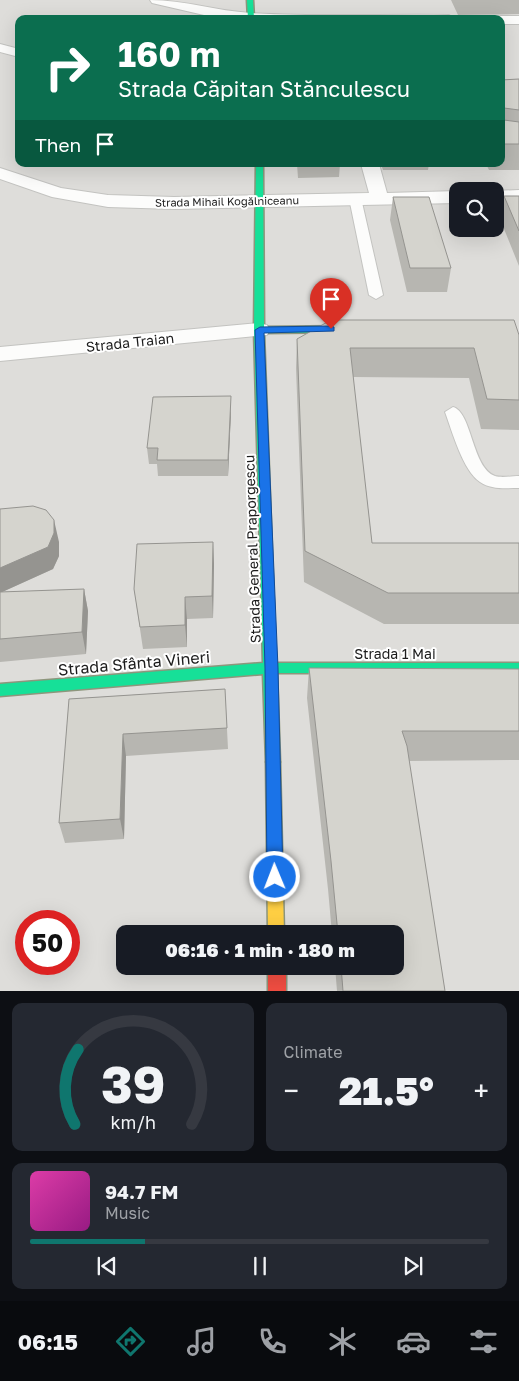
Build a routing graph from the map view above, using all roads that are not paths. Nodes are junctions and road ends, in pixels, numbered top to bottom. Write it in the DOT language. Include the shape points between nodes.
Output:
graph roads {
  1 [pos="156,0"];
  2 [pos="250,0"];
  3 [pos="231,15"];
  4 [pos="251,15"];
  5 [pos="505,20"];
  6 [pos="519,20"];
  7 [pos="0,48"];
  8 [pos="15,52"];
  9 [pos="259,167"];
  10 [pos="371,167"];
  11 [pos="0,173"];
  12 [pos="449,196"];
  13 [pos="504,196"];
  14 [pos="519,196"];
  15 [pos="355,198"];
  16 [pos="379,198"];
  17 [pos="260,200"];
  18 [pos="376,295"];
  19 [pos="361,329"];
  20 [pos="260,330"];
  21 [pos="0,354"];
  22 [pos="453,412"];
  23 [pos="519,482"];
  24 [pos="271,668"];
  25 [pos="519,668"];
  26 [pos="0,690"];
  27 [pos="276,925"];
  28 [pos="277,975"];
  29 [pos="277,991"];
  1 -- 3 [label="street"];
  2 -- 4 [label="main road"];
  5 -- 6 [label="street"];
  7 -- 8 [label="street"];
  9 -- 17 [label="main road, Strada General Praporgescu"];
  10 -- 16 [label="street"];
  11 -- 17 [label="street, Strada Mihail Kogălniceanu" via="58,192 108,201"];
  12 -- 16 [label="street, Strada Mihail Kogălniceanu"];
  13 -- 14 [label="street"];
  15 -- 16 [label="street, Strada Mihail Kogălniceanu"];
  15 -- 17 [label="street, Strada Mihail Kogălniceanu"];
  15 -- 18 [label="lane"];
  17 -- 20 [label="main road, Strada General Praporgescu"];
  19 -- 20 [label="main road"];
  20 -- 21 [label="street, Strada Traian"];
  20 -- 24 [label="main road, Strada General Praporgescu"];
  22 -- 23 [label="lane" via="478,469 487,479"];
  24 -- 25 [label="main road, Strada 1 Mai"];
  24 -- 26 [label="main road, Strada Sfânta Vineri"];
  24 -- 27 [label="main road, Strada General Praporgescu"];
  28 -- 29 [label="main road"];
}
